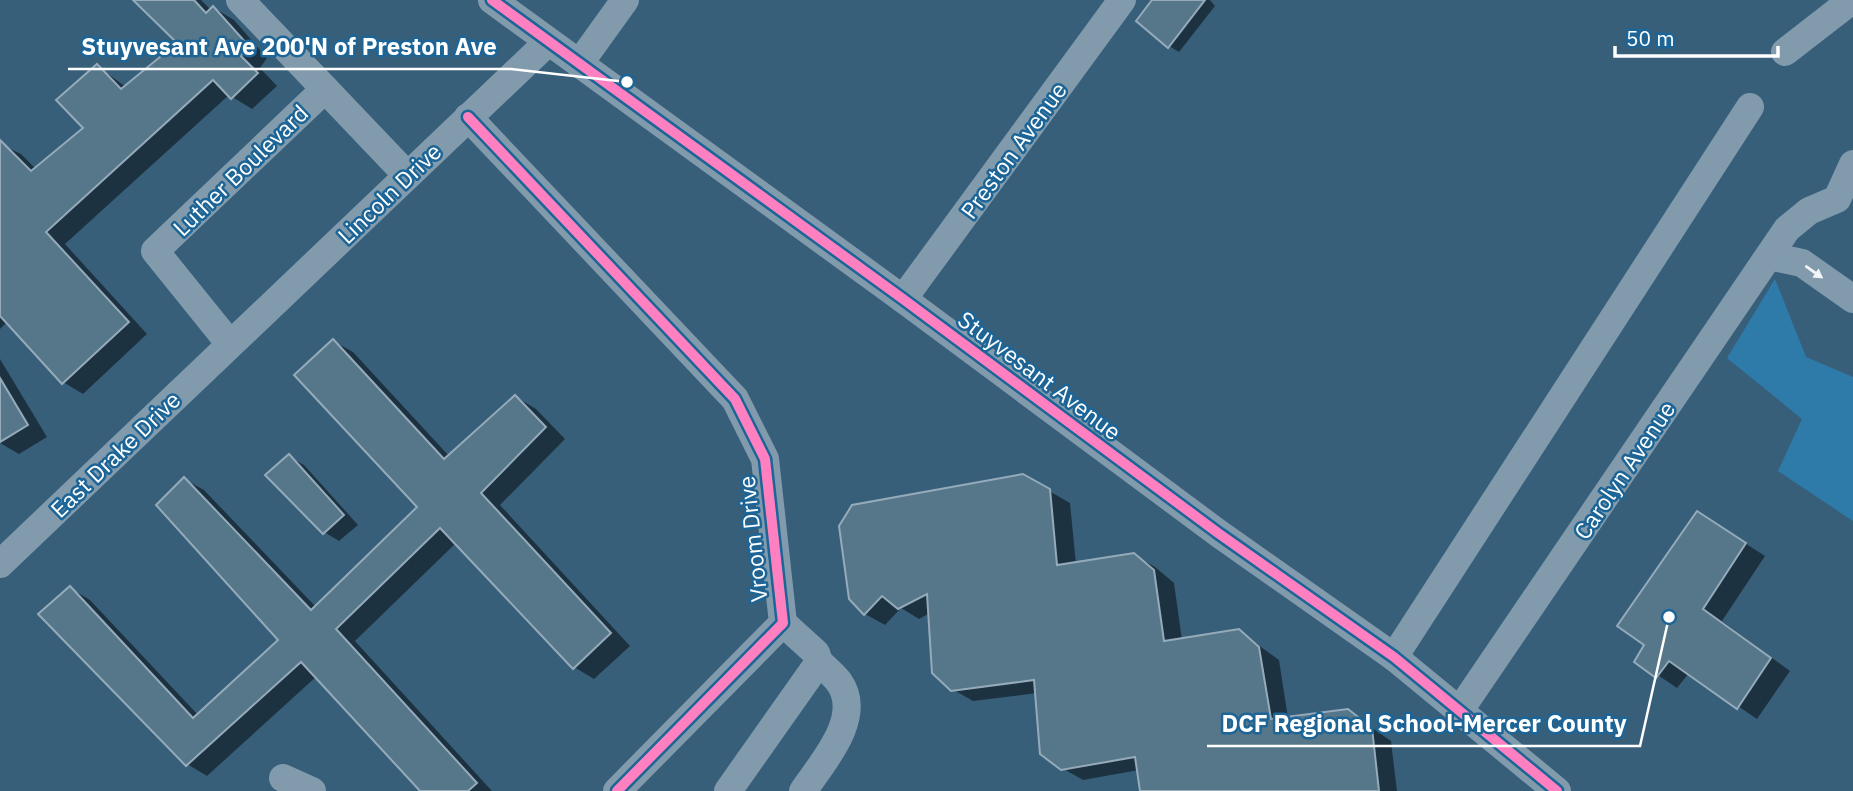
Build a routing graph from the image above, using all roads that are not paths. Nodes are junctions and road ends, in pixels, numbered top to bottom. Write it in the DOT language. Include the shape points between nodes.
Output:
graph roads {
  1 [pos="240,0"];
  2 [pos="492,0"];
  3 [pos="625,0"];
  4 [pos="1122,0"];
  5 [pos="1852,0"];
  6 [pos="548,42"];
  7 [pos="1785,52"];
  8 [pos="579,64"];
  9 [pos="325,89"];
  10 [pos="1750,107"];
  11 [pos="468,117"];
  12 [pos="1853,164"];
  13 [pos="407,175"];
  14 [pos="1845,204"];
  15 [pos="1769,256"];
  16 [pos="903,299"];
  17 [pos="1853,299"];
  18 [pos="230,344"];
  19 [pos="0,564"];
  20 [pos="783,623"];
  21 [pos="1394,657"];
  22 [pos="819,662"];
  23 [pos="1460,710"];
  24 [pos="281,780"];
  25 [pos="312,791"];
  26 [pos="617,791"];
  27 [pos="728,791"];
  28 [pos="803,791"];
  29 [pos="1557,791"];
  1 -- 9 [label="street"];
  2 -- 6 [label="street, Stuyvesant Avenue"];
  3 -- 8 [label="street"];
  4 -- 16 [label="street, Preston Avenue"];
  5 -- 7 [label="street"];
  6 -- 8 [label="street, Stuyvesant Avenue"];
  6 -- 11 [label="street, Lincoln Drive"];
  8 -- 16 [label="street, Stuyvesant Avenue"];
  9 -- 13 [label="street, Luther Boulevard"];
  9 -- 18 [label="street, Luther Boulevard" via="155,251"];
  10 -- 21 [label="street"];
  11 -- 13 [label="street, Lincoln Drive"];
  11 -- 20 [label="street, Vroom Drive" via="736,399 765,459"];
  12 -- 14 [label="street"];
  13 -- 18 [label="street, Lincoln Drive"];
  14 -- 15 [label="street, Carolyn Avenue" via="1809,211 1787,229"];
  15 -- 17 [label="street, one-way" via="1802,264"];
  15 -- 23 [label="street, Carolyn Avenue"];
  16 -- 21 [label="street, Stuyvesant Avenue"];
  18 -- 19 [label="street, East Drake Drive"];
  20 -- 22 [label="street" via="817,653"];
  20 -- 26 [label="street, Vroom Drive"];
  21 -- 23 [label="street, Stuyvesant Avenue"];
  22 -- 27 [label="street"];
  22 -- 28 [label="street" via="840,683 847,704 839,738"];
  23 -- 29 [label="street, Stuyvesant Avenue"];
  24 -- 25 [label="street"];
}
